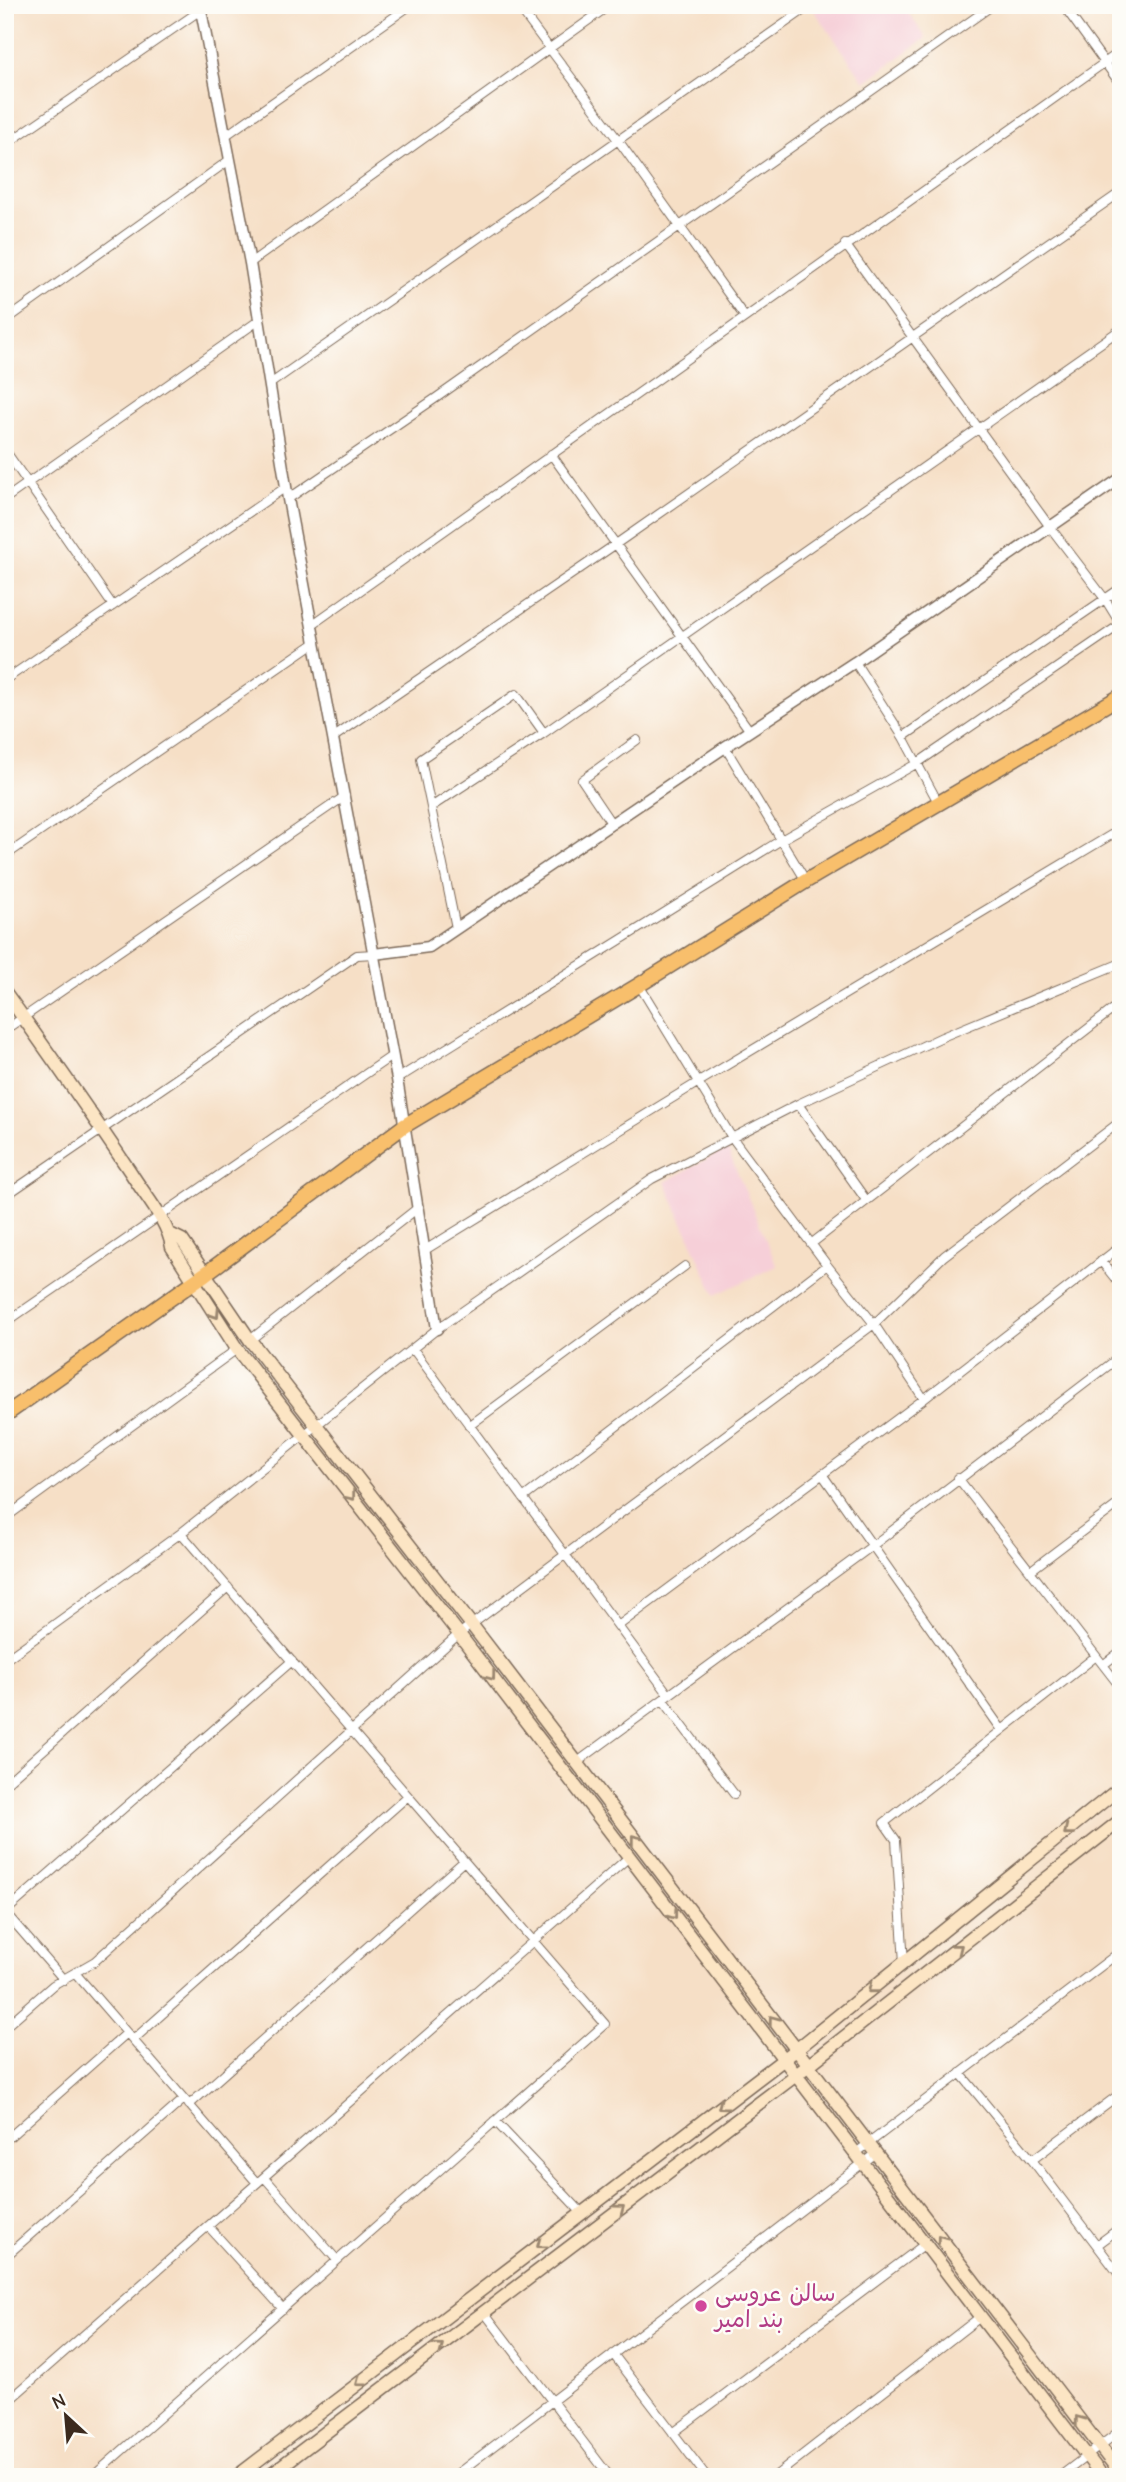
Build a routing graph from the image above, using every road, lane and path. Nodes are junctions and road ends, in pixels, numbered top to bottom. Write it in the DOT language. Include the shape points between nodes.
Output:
graph roads {
  1 [pos="411,5"];
  2 [pos="517,5"];
  3 [pos="610,5"];
  4 [pos="811,5"];
  5 [pos="993,5"];
  6 [pos="1063,5"];
  7 [pos="203,7"];
  8 [pos="549,49"];
  9 [pos="1121,51"];
  10 [pos="1104,62"];
  11 [pos="1121,85"];
  12 [pos="225,136"];
  13 [pos="618,140"];
  14 [pos="5,145"];
  15 [pos="228,161"];
  16 [pos="1121,192"];
  17 [pos="679,226"];
  18 [pos="845,244"];
  19 [pos="250,263"];
  20 [pos="744,316"];
  21 [pos="5,321"];
  22 [pos="258,321"];
  23 [pos="1121,329"];
  24 [pos="912,337"];
  25 [pos="270,384"];
  26 [pos="978,428"];
  27 [pos="5,450"];
  28 [pos="551,454"];
  29 [pos="1121,478"];
  30 [pos="28,483"];
  31 [pos="286,487"];
  32 [pos="5,499"];
  33 [pos="288,499"];
  34 [pos="1050,527"];
  35 [pos="616,544"];
  36 [pos="1121,588"];
  37 [pos="1105,599"];
  38 [pos="113,606"];
  39 [pos="313,624"];
  40 [pos="1120,625"];
  41 [pos="682,636"];
  42 [pos="316,642"];
  43 [pos="855,662"];
  44 [pos="5,680"];
  45 [pos="1121,696"];
  46 [pos="750,731"];
  47 [pos="544,733"];
  48 [pos="334,737"];
  49 [pos="903,737"];
  50 [pos="637,740"];
  51 [pos="725,747"];
  52 [pos="916,764"];
  53 [pos="345,796"];
  54 [pos="939,804"];
  55 [pos="431,807"];
  56 [pos="611,823"];
  57 [pos="1121,829"];
  58 [pos="781,841"];
  59 [pos="5,856"];
  60 [pos="806,881"];
  61 [pos="456,928"];
  62 [pos="374,954"];
  63 [pos="1121,963"];
  64 [pos="639,985"];
  65 [pos="5,992"];
  66 [pos="1121,1003"];
  67 [pos="23,1017"];
  68 [pos="5,1030"];
  69 [pos="393,1055"];
  70 [pos="397,1079"];
  71 [pos="697,1083"];
  72 [pos="798,1104"];
  73 [pos="1121,1121"];
  74 [pos="404,1126"];
  75 [pos="103,1131"];
  76 [pos="731,1136"];
  77 [pos="5,1196"];
  78 [pos="866,1200"];
  79 [pos="419,1207"];
  80 [pos="158,1216"];
  81 [pos="811,1244"];
  82 [pos="1121,1246"];
  83 [pos="425,1250"];
  84 [pos="1101,1261"];
  85 [pos="827,1265"];
  86 [pos="685,1266"];
  87 [pos="200,1277"];
  88 [pos="1121,1286"];
  89 [pos="5,1323"];
  90 [pos="874,1324"];
  91 [pos="437,1329"];
  92 [pos="250,1340"];
  93 [pos="237,1349"];
  94 [pos="413,1349"];
  95 [pos="1121,1356"];
  96 [pos="924,1399"];
  97 [pos="5,1415"];
  98 [pos="316,1426"];
  99 [pos="470,1426"];
  100 [pos="304,1436"];
  101 [pos="822,1474"];
  102 [pos="958,1478"];
  103 [pos="523,1498"];
  104 [pos="1121,1502"];
  105 [pos="5,1518"];
  106 [pos="181,1533"];
  107 [pos="872,1546"];
  108 [pos="565,1556"];
  109 [pos="1030,1572"];
  110 [pos="228,1587"];
  111 [pos="471,1624"];
  112 [pos="618,1626"];
  113 [pos="459,1634"];
  114 [pos="1121,1651"];
  115 [pos="1096,1656"];
  116 [pos="5,1660"];
  117 [pos="292,1661"];
  118 [pos="1103,1665"];
  119 [pos="1121,1688"];
  120 [pos="666,1698"];
  121 [pos="351,1730"];
  122 [pos="1002,1730"];
  123 [pos="576,1763"];
  124 [pos="5,1784"];
  125 [pos="1121,1787"];
  126 [pos="734,1794"];
  127 [pos="408,1796"];
  128 [pos="1121,1820"];
  129 [pos="629,1857"];
  130 [pos="464,1861"];
  131 [pos="5,1912"];
  132 [pos="533,1941"];
  133 [pos="1121,1951"];
  134 [pos="904,1963"];
  135 [pos="76,1974"];
  136 [pos="64,1980"];
  137 [pos="5,2027"];
  138 [pos="130,2037"];
  139 [pos="796,2050"];
  140 [pos="783,2059"];
  141 [pos="808,2066"];
  142 [pos="960,2073"];
  143 [pos="796,2076"];
  144 [pos="1121,2093"];
  145 [pos="187,2102"];
  146 [pos="495,2121"];
  147 [pos="5,2140"];
  148 [pos="873,2148"];
  149 [pos="860,2158"];
  150 [pos="1032,2160"];
  151 [pos="261,2180"];
  152 [pos="582,2213"];
  153 [pos="208,2227"];
  154 [pos="1121,2227"];
  155 [pos="925,2244"];
  156 [pos="1097,2245"];
  157 [pos="5,2257"];
  158 [pos="337,2260"];
  159 [pos="1121,2277"];
  160 [pos="283,2309"];
  161 [pos="484,2312"];
  162 [pos="981,2317"];
  163 [pos="613,2354"];
  164 [pos="552,2401"];
  165 [pos="5,2404"];
  166 [pos="1121,2430"];
  167 [pos="673,2433"];
  168 [pos="1099,2446"];
  169 [pos="1087,2456"];
  170 [pos="1121,2474"];
  171 [pos="92,2477"];
  172 [pos="236,2477"];
  173 [pos="267,2477"];
  174 [pos="453,2477"];
  175 [pos="610,2477"];
  176 [pos="707,2477"];
  177 [pos="774,2477"];
  178 [pos="1059,2477"];
  179 [pos="1103,2477"];
  1 -- 12 [label="street"];
  2 -- 8 [label="street"];
  3 -- 8 [label="street"];
  4 -- 13 [label="street"];
  5 -- 17 [label="street"];
  6 -- 10 [label="street"];
  7 -- 12 [label="street"];
  7 -- 14 [label="street"];
  8 -- 13 [label="street"];
  8 -- 19 [label="street"];
  9 -- 10 [label="street"];
  10 -- 11 [label="street"];
  10 -- 18 [label="street"];
  12 -- 15 [label="street"];
  13 -- 17 [label="street"];
  13 -- 25 [label="street"];
  15 -- 19 [label="street"];
  15 -- 21 [label="street"];
  16 -- 24 [label="street"];
  17 -- 20 [label="street"];
  17 -- 33 [label="street"];
  18 -- 20 [label="street"];
  18 -- 24 [label="street"];
  19 -- 22 [label="street"];
  20 -- 28 [label="street"];
  22 -- 25 [label="street"];
  22 -- 30 [label="street"];
  23 -- 26 [label="street"];
  24 -- 26 [label="street"];
  24 -- 35 [label="street"];
  25 -- 31 [label="street"];
  26 -- 34 [label="street"];
  26 -- 41 [label="street"];
  27 -- 30 [label="street"];
  28 -- 35 [label="street"];
  28 -- 39 [label="street"];
  29 -- 34 [label="street"];
  30 -- 32 [label="street"];
  30 -- 38 [label="street"];
  31 -- 33 [label="street"];
  31 -- 38 [label="street"];
  33 -- 39 [label="street"];
  34 -- 37 [label="street"];
  34 -- 43 [label="street"];
  35 -- 41 [label="street"];
  35 -- 48 [label="street"];
  36 -- 37 [label="street"];
  37 -- 40 [label="street"];
  37 -- 49 [label="street"];
  38 -- 44 [label="street"];
  39 -- 42 [label="street"];
  40 -- 52 [label="street"];
  41 -- 46 [label="street"];
  41 -- 47 [label="street"];
  42 -- 48 [label="street"];
  42 -- 59 [label="street"];
  43 -- 46 [label="street"];
  43 -- 49 [label="street"];
  45 -- 54 [label="main road"];
  46 -- 51 [label="street"];
  47 -- 55 [label="street"];
  47 -- 55 [label="street" via="516,694 421,759"];
  48 -- 53 [label="street"];
  49 -- 52 [label="street"];
  50 -- 56 [label="street" via="582,780"];
  51 -- 56 [label="street"];
  51 -- 58 [label="street"];
  52 -- 54 [label="street"];
  52 -- 58 [label="street"];
  53 -- 62 [label="street"];
  53 -- 67 [label="street"];
  54 -- 60 [label="main road"];
  55 -- 61 [label="street"];
  56 -- 61 [label="street"];
  57 -- 71 [label="street"];
  58 -- 60 [label="street"];
  58 -- 70 [label="street"];
  60 -- 64 [label="main road"];
  61 -- 62 [label="street" via="429,947"];
  62 -- 69 [label="street"];
  62 -- 75 [label="street" via="357,956"];
  63 -- 72 [label="street" via="942,1037"];
  64 -- 71 [label="street"];
  64 -- 74 [label="main road"];
  65 -- 67 [label="main road"];
  66 -- 78 [label="street"];
  67 -- 68 [label="street"];
  67 -- 75 [label="main road"];
  69 -- 70 [label="street"];
  69 -- 80 [label="street"];
  70 -- 74 [label="street"];
  71 -- 76 [label="street"];
  71 -- 83 [label="street"];
  72 -- 76 [label="street"];
  72 -- 78 [label="street"];
  73 -- 90 [label="street" via="944,1256"];
  74 -- 79 [label="street"];
  74 -- 87 [label="main road"];
  75 -- 77 [label="street"];
  75 -- 80 [label="main road"];
  76 -- 81 [label="street"];
  76 -- 91 [label="street" via="652,1179"];
  78 -- 81 [label="street"];
  79 -- 83 [label="street"];
  79 -- 92 [label="street"];
  80 -- 87 [label="main road" via="170,1234 172,1247"];
  80 -- 89 [label="street"];
  81 -- 85 [label="street"];
  82 -- 84 [label="street"];
  83 -- 91 [label="street"];
  84 -- 88 [label="street"];
  84 -- 96 [label="street"];
  85 -- 90 [label="street"];
  85 -- 103 [label="street"];
  86 -- 99 [label="street"];
  87 -- 92 [label="main road"];
  87 -- 93 [label="main road, one-way"];
  87 -- 97 [label="main road"];
  90 -- 96 [label="street"];
  90 -- 108 [label="street"];
  91 -- 94 [label="street"];
  92 -- 98 [label="main road"];
  93 -- 100 [label="main road"];
  93 -- 105 [label="street"];
  94 -- 98 [label="street"];
  94 -- 99 [label="street"];
  95 -- 102 [label="street"];
  96 -- 101 [label="street"];
  98 -- 100 [label="street"];
  98 -- 111 [label="main road"];
  99 -- 103 [label="street"];
  100 -- 106 [label="street"];
  100 -- 113 [label="main road, one-way"];
  101 -- 107 [label="street"];
  101 -- 112 [label="street"];
  102 -- 107 [label="street"];
  102 -- 109 [label="street"];
  103 -- 108 [label="street"];
  104 -- 109 [label="street"];
  106 -- 110 [label="street"];
  106 -- 116 [label="street"];
  107 -- 120 [label="street"];
  107 -- 122 [label="street"];
  108 -- 111 [label="street"];
  108 -- 112 [label="street"];
  109 -- 115 [label="street"];
  110 -- 117 [label="street"];
  110 -- 124 [label="street"];
  111 -- 113 [label="street"];
  111 -- 123 [label="main road"];
  112 -- 120 [label="street"];
  113 -- 121 [label="street"];
  113 -- 129 [label="main road, one-way"];
  114 -- 118 [label="street"];
  115 -- 118 [label="street"];
  115 -- 122 [label="street"];
  117 -- 121 [label="street"];
  117 -- 131 [label="street"];
  118 -- 119 [label="street"];
  120 -- 123 [label="street"];
  120 -- 126 [label="street"];
  121 -- 127 [label="street"];
  121 -- 135 [label="street"];
  122 -- 134 [label="street" via="884,1823 896,1840"];
  139 -- 123 [label="main road, one-way"];
  125 -- 134 [label="main road, one-way"];
  127 -- 130 [label="street"];
  127 -- 138 [label="street"];
  141 -- 128 [label="main road, one-way"];
  129 -- 132 [label="street"];
  129 -- 140 [label="main road, one-way"];
  130 -- 132 [label="street"];
  130 -- 145 [label="street"];
  131 -- 136 [label="street"];
  132 -- 146 [label="street" via="605,2024"];
  132 -- 151 [label="street"];
  133 -- 142 [label="street"];
  134 -- 139 [label="main road, one-way"];
  135 -- 136 [label="street"];
  135 -- 138 [label="street"];
  136 -- 137 [label="street" via="52,1985"];
  138 -- 145 [label="street"];
  138 -- 147 [label="street"];
  139 -- 140 [label="main road"];
  139 -- 141 [label="main road"];
  140 -- 143 [label="main road"];
  140 -- 152 [label="main road, one-way"];
  141 -- 143 [label="main road"];
  141 -- 148 [label="main road"];
  142 -- 148 [label="street"];
  142 -- 150 [label="street"];
  143 -- 149 [label="main road"];
  161 -- 143 [label="main road, one-way"];
  144 -- 150 [label="street"];
  145 -- 151 [label="street"];
  145 -- 157 [label="street"];
  146 -- 152 [label="street"];
  146 -- 158 [label="street"];
  148 -- 149 [label="street"];
  168 -- 148 [label="main road, one-way"];
  149 -- 155 [label="main road"];
  149 -- 163 [label="street"];
  150 -- 156 [label="street"];
  151 -- 153 [label="street"];
  151 -- 158 [label="street"];
  152 -- 172 [label="main road, one-way"];
  153 -- 160 [label="street"];
  153 -- 165 [label="street"];
  154 -- 156 [label="street"];
  155 -- 162 [label="main road"];
  155 -- 167 [label="street"];
  156 -- 159 [label="street"];
  158 -- 160 [label="street"];
  160 -- 171 [label="street"];
  161 -- 164 [label="street"];
  173 -- 161 [label="main road, one-way"];
  162 -- 169 [label="main road"];
  162 -- 177 [label="street"];
  163 -- 164 [label="street"];
  163 -- 167 [label="street"];
  164 -- 174 [label="street"];
  164 -- 175 [label="street"];
  166 -- 168 [label="street"];
  167 -- 176 [label="street"];
  168 -- 169 [label="street"];
  168 -- 170 [label="main road"];
  169 -- 178 [label="street"];
  169 -- 179 [label="main road"];
}
